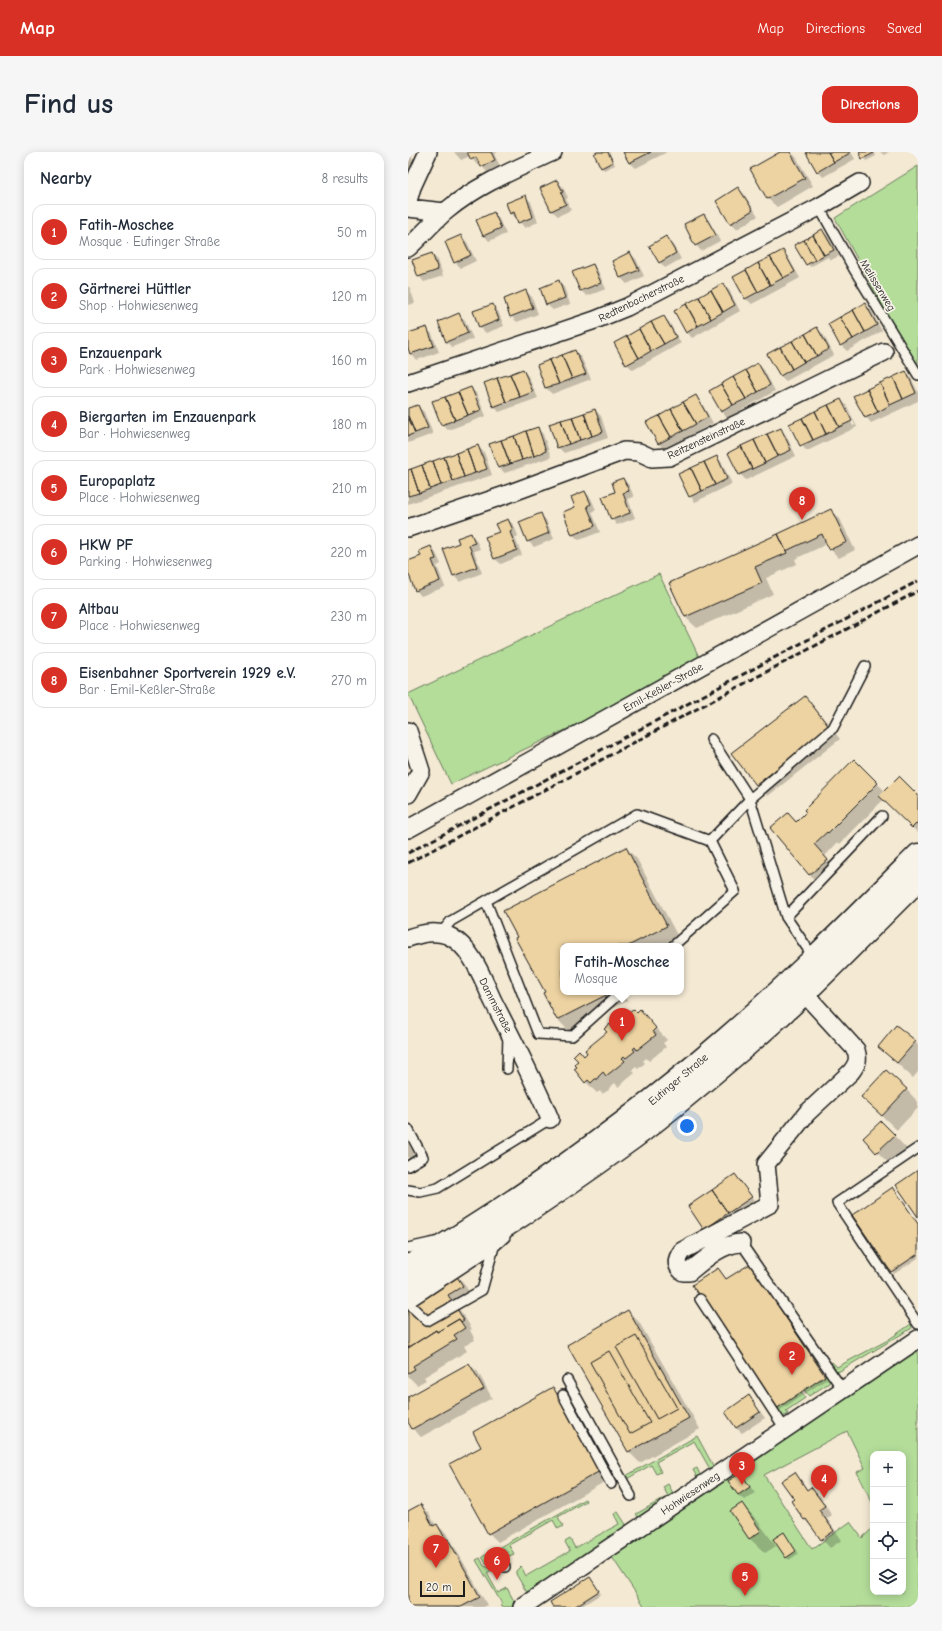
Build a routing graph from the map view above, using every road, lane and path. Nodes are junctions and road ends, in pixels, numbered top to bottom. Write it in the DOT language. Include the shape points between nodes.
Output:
graph roads {
  1 [pos="428,152"];
  2 [pos="553,152"];
  3 [pos="860,183"];
  4 [pos="408,201"];
  5 [pos="819,207"];
  6 [pos="408,208"];
  7 [pos="445,212"];
  8 [pos="408,248"];
  9 [pos="884,352"];
  10 [pos="918,375"];
  11 [pos="408,383"];
  12 [pos="408,528"];
  13 [pos="916,544"];
  14 [pos="865,666"];
  15 [pos="408,732"];
  16 [pos="711,739"];
  17 [pos="408,794"];
  18 [pos="750,799"];
  19 [pos="882,816"];
  20 [pos="408,829"];
  21 [pos="710,841"];
  22 [pos="918,855"];
  23 [pos="918,880"];
  24 [pos="486,901"];
  25 [pos="786,917"];
  26 [pos="441,934"];
  27 [pos="408,938"];
  28 [pos="676,943"];
  29 [pos="814,958"];
  30 [pos="804,993"];
  31 [pos="618,995"];
  32 [pos="508,1029"];
  33 [pos="506,1069"];
  34 [pos="550,1119"];
  35 [pos="408,1129"];
  36 [pos="918,1148"];
  37 [pos="408,1166"];
  38 [pos="408,1190"];
  39 [pos="539,1203"];
  40 [pos="458,1238"];
  41 [pos="741,1244"];
  42 [pos="494,1247"];
  43 [pos="408,1248"];
  44 [pos="408,1267"];
  45 [pos="408,1298"];
  46 [pos="700,1299"];
  47 [pos="918,1324"];
  48 [pos="918,1339"];
  49 [pos="567,1380"];
  50 [pos="843,1390"];
  51 [pos="563,1395"];
  52 [pos="785,1429"];
  53 [pos="611,1484"];
  54 [pos="631,1496"];
  55 [pos="522,1607"];
  1 -- 4 [label="street"];
  2 -- 7 [label="street" via="489,182"];
  3 -- 5 [label="street, Redtenbacherstraße"];
  5 -- 10 [label="lane, Melissenweg"];
  5 -- 11 [label="street, Redtenbacherstraße" via="595,320"];
  6 -- 7 [label="street"];
  7 -- 8 [label="street"];
  9 -- 12 [label="street, Reitzensteinstraße" via="669,457 652,458 639,452 624,451"];
  13 -- 20 [label="street, Emil-Keßler-Straße"];
  14 -- 18 [label="lane" via="832,728"];
  15 -- 17 [label="street" via="421,772"];
  16 -- 18 [label="lane"];
  18 -- 21 [label="lane"];
  18 -- 25 [label="lane"];
  19 -- 25 [label="lane"];
  21 -- 24 [label="lane" via="637,814"];
  21 -- 28 [label="lane" via="735,891"];
  22 -- 29 [label="main road, Eutinger Straße"];
  23 -- 30 [label="main road, Eutinger Straße"];
  24 -- 26 [label="lane" via="451,921"];
  24 -- 31 [label="lane" via="538,1034 572,1036"];
  25 -- 29 [label="lane"];
  26 -- 27 [label="street, Dammstraße" via="422,934"];
  26 -- 32 [label="street, Dammstraße" via="447,935 466,950"];
  29 -- 40 [label="main road, Eutinger Straße" via="728,1037 651,1102 582,1154"];
  30 -- 39 [label="main road, Eutinger Straße" via="671,1108 633,1138"];
  30 -- 41 [label="street" via="856,1050 857,1065 807,1113 766,1164 770,1204 682,1252 676,1264 683,1272 689,1272 720,1250 733,1244"];
  32 -- 33 [label="lane"];
  32 -- 34 [label="street, Dammstraße"];
  34 -- 38 [label="lane" via="438,1188 420,1192"];
  35 -- 37 [label="lane" via="423,1157"];
  36 -- 47 [label="lane" via="837,1203"];
  39 -- 42 [label="lane"];
  39 -- 45 [label="main road, Eutinger Straße" via="462,1255"];
  40 -- 43 [label="lane"];
  40 -- 44 [label="main road, Eutinger Straße"];
  41 -- 50 [label="lane"];
  42 -- 45 [label="lane"];
  42 -- 45 [label="lane" via="482,1290 427,1321"];
  46 -- 52 [label="lane"];
  48 -- 50 [label="street, Hohwiesenweg"];
  49 -- 54 [label="lane"];
  50 -- 52 [label="street, Hohwiesenweg"];
  51 -- 53 [label="lane"];
  52 -- 55 [label="street, Hohwiesenweg" via="747,1452"];
}
